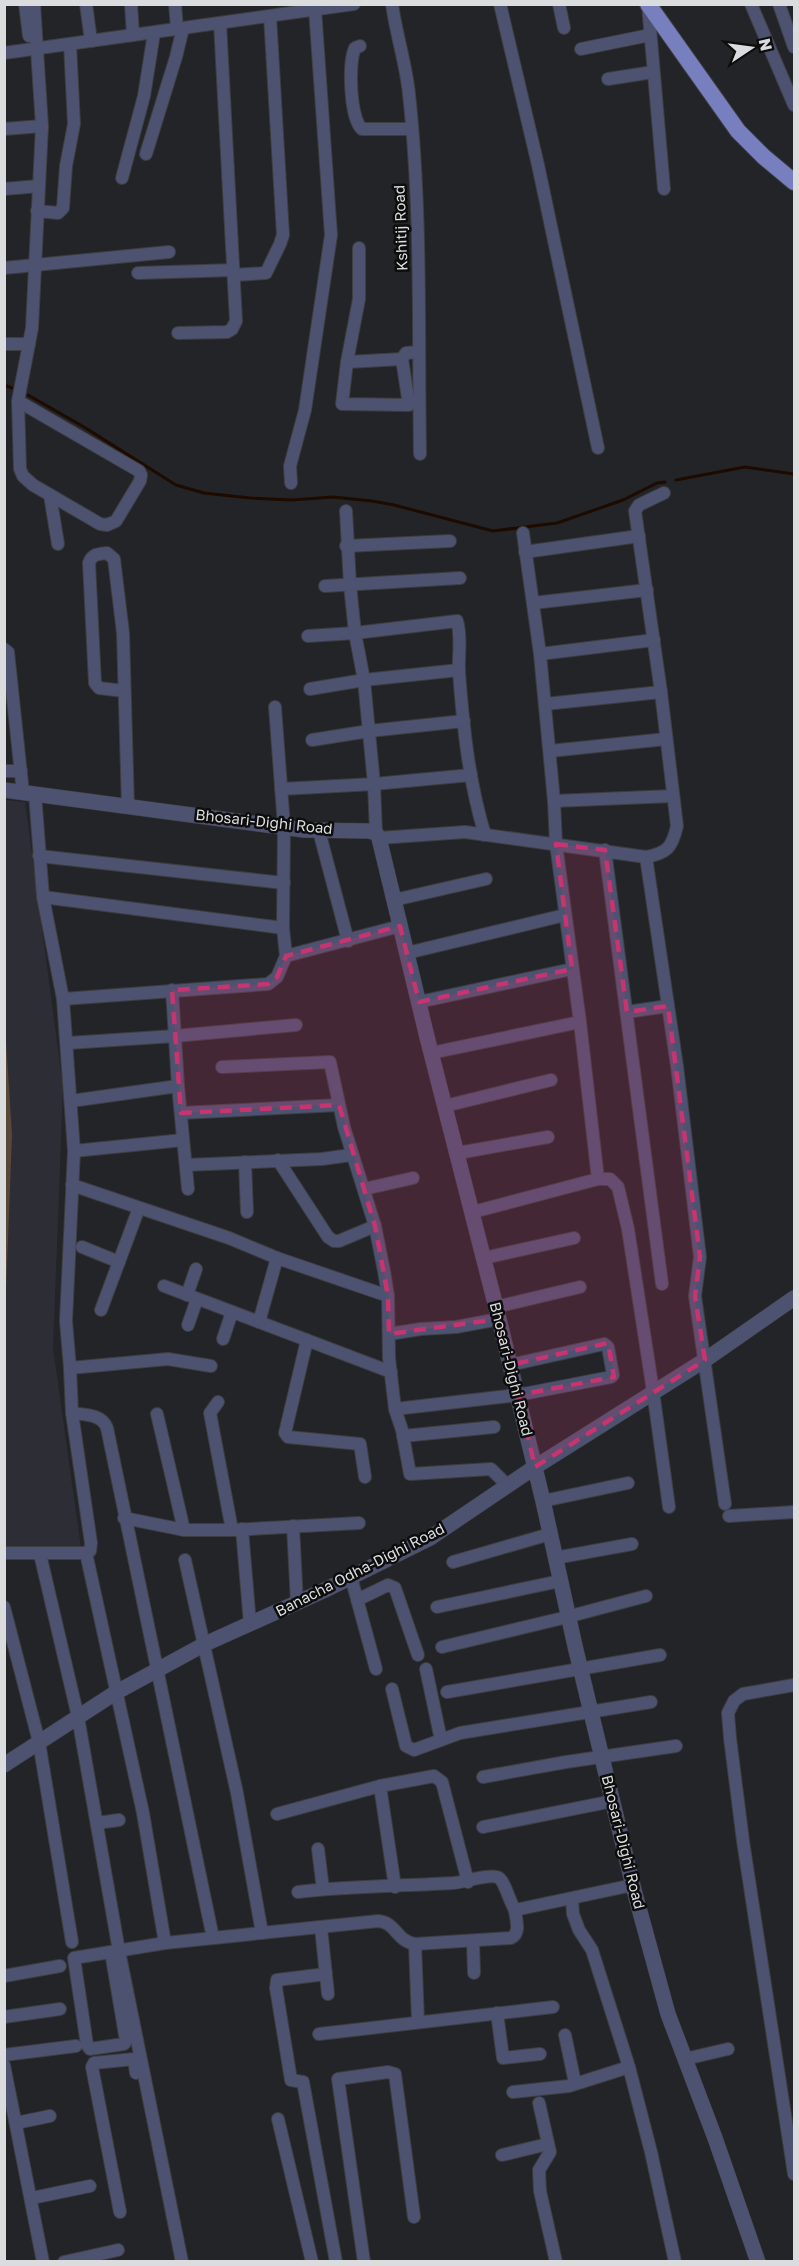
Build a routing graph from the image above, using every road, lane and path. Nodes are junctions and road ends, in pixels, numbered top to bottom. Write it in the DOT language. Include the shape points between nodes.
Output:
graph roads {
  1 [pos="25,4"];
  2 [pos="34,4"];
  3 [pos="86,4"];
  4 [pos="131,4"];
  5 [pos="175,4"];
  6 [pos="354,4"];
  7 [pos="392,4"];
  8 [pos="500,4"];
  9 [pos="559,4"];
  10 [pos="648,4"];
  11 [pos="751,4"];
  12 [pos="779,4"];
  13 [pos="349,5"];
  14 [pos="294,8"];
  15 [pos="315,9"];
  16 [pos="270,16"];
  17 [pos="220,23"];
  18 [pos="564,28"];
  19 [pos="180,29"];
  20 [pos="154,33"];
  21 [pos="133,35"];
  22 [pos="650,35"];
  23 [pos="91,41"];
  24 [pos="70,44"];
  25 [pos="360,46"];
  26 [pos="795,47"];
  27 [pos="33,49"];
  28 [pos="581,49"];
  29 [pos="4,53"];
  30 [pos="653,72"];
  31 [pos="608,79"];
  32 [pos="795,105"];
  33 [pos="42,126"];
  34 [pos="4,129"];
  35 [pos="412,129"];
  36 [pos="146,154"];
  37 [pos="792,177"];
  38 [pos="122,178"];
  39 [pos="39,186"];
  40 [pos="4,189"];
  41 [pos="664,189"];
  42 [pos="37,211"];
  43 [pos="359,248"];
  44 [pos="169,252"];
  45 [pos="34,265"];
  46 [pos="4,268"];
  47 [pos="138,273"];
  48 [pos="234,273"];
  49 [pos="178,333"];
  50 [pos="4,344"];
  51 [pos="29,344"];
  52 [pos="418,352"];
  53 [pos="402,359"];
  54 [pos="347,362"];
  55 [pos="18,401"];
  56 [pos="598,448"];
  57 [pos="420,454"];
  58 [pos="291,483"];
  59 [pos="664,492"];
  60 [pos="50,495"];
  61 [pos="346,511"];
  62 [pos="523,533"];
  63 [pos="639,536"];
  64 [pos="450,541"];
  65 [pos="58,544"];
  66 [pos="346,546"];
  67 [pos="525,552"];
  68 [pos="460,578"];
  69 [pos="350,585"];
  70 [pos="325,586"];
  71 [pos="647,590"];
  72 [pos="533,603"];
  73 [pos="355,633"];
  74 [pos="308,636"];
  75 [pos="654,640"];
  76 [pos="4,649"];
  77 [pos="540,654"];
  78 [pos="459,670"];
  79 [pos="364,680"];
  80 [pos="310,689"];
  81 [pos="124,691"];
  82 [pos="661,692"];
  83 [pos="545,704"];
  84 [pos="275,706"];
  85 [pos="464,721"];
  86 [pos="369,731"];
  87 [pos="666,739"];
  88 [pos="312,740"];
  89 [pos="550,751"];
  90 [pos="4,771"];
  91 [pos="21,771"];
  92 [pos="471,775"];
  93 [pos="374,784"];
  94 [pos="282,789"];
  95 [pos="4,790"];
  96 [pos="29,793"];
  97 [pos="673,796"];
  98 [pos="554,801"];
  99 [pos="128,807"];
  100 [pos="284,826"];
  101 [pos="319,831"];
  102 [pos="377,835"];
  103 [pos="485,835"];
  104 [pos="556,844"];
  105 [pos="605,850"];
  106 [pos="39,856"];
  107 [pos="646,857"];
  108 [pos="486,879"];
  109 [pos="284,883"];
  110 [pos="43,897"];
  111 [pos="394,900"];
  112 [pos="565,915"];
  113 [pos="400,926"];
  114 [pos="283,928"];
  115 [pos="348,941"];
  116 [pos="407,953"];
  117 [pos="285,956"];
  118 [pos="572,969"];
  119 [pos="172,990"];
  120 [pos="63,999"];
  121 [pos="419,1002"];
  122 [pos="668,1006"];
  123 [pos="627,1012"];
  124 [pos="580,1022"];
  125 [pos="296,1024"];
  126 [pos="175,1036"];
  127 [pos="68,1043"];
  128 [pos="431,1053"];
  129 [pos="222,1067"];
  130 [pos="551,1080"];
  131 [pos="178,1086"];
  132 [pos="71,1101"];
  133 [pos="339,1105"];
  134 [pos="445,1106"];
  135 [pos="181,1113"];
  136 [pos="548,1137"];
  137 [pos="183,1140"];
  138 [pos="74,1151"];
  139 [pos="458,1154"];
  140 [pos="351,1155"];
  141 [pos="278,1160"];
  142 [pos="245,1162"];
  143 [pos="186,1165"];
  144 [pos="413,1178"];
  145 [pos="598,1179"];
  146 [pos="72,1185"];
  147 [pos="188,1189"];
  148 [pos="364,1189"];
  149 [pos="139,1208"];
  150 [pos="247,1212"];
  151 [pos="473,1212"];
  152 [pos="375,1226"];
  153 [pos="574,1238"];
  154 [pos="82,1247"];
  155 [pos="277,1258"];
  156 [pos="484,1258"];
  157 [pos="119,1262"];
  158 [pos="196,1269"];
  159 [pos="662,1284"];
  160 [pos="164,1286"];
  161 [pos="580,1287"];
  162 [pos="388,1296"];
  163 [pos="192,1297"];
  164 [pos="795,1298"];
  165 [pos="101,1310"];
  166 [pos="232,1312"];
  167 [pos="498,1313"];
  168 [pos="259,1322"];
  169 [pos="188,1325"];
  170 [pos="389,1334"];
  171 [pos="223,1339"];
  172 [pos="307,1340"];
  173 [pos="705,1360"];
  174 [pos="510,1365"];
  175 [pos="211,1366"];
  176 [pos="70,1368"];
  177 [pos="391,1372"];
  178 [pos="653,1391"];
  179 [pos="518,1395"];
  180 [pos="218,1402"];
  181 [pos="395,1409"];
  182 [pos="72,1413"];
  183 [pos="157,1414"];
  184 [pos="494,1427"];
  185 [pos="403,1436"];
  186 [pos="535,1467"];
  187 [pos="365,1477"];
  188 [pos="628,1483"];
  189 [pos="507,1485"];
  190 [pos="543,1501"];
  191 [pos="669,1507"];
  192 [pos="795,1512"];
  193 [pos="124,1518"];
  194 [pos="359,1523"];
  195 [pos="293,1526"];
  196 [pos="184,1530"];
  197 [pos="237,1530"];
  198 [pos="550,1534"];
  199 [pos="632,1544"];
  200 [pos="4,1553"];
  201 [pos="86,1553"];
  202 [pos="40,1554"];
  203 [pos="555,1558"];
  204 [pos="185,1560"];
  205 [pos="453,1562"];
  206 [pos="351,1577"];
  207 [pos="560,1581"];
  208 [pos="646,1596"];
  209 [pos="357,1600"];
  210 [pos="297,1602"];
  211 [pos="4,1607"];
  212 [pos="437,1607"];
  213 [pos="568,1617"];
  214 [pos="250,1624"];
  215 [pos="205,1644"];
  216 [pos="442,1647"];
  217 [pos="418,1655"];
  218 [pos="660,1655"];
  219 [pos="426,1669"];
  220 [pos="580,1669"];
  221 [pos="158,1670"];
  222 [pos="376,1670"];
  223 [pos="795,1685"];
  224 [pos="392,1689"];
  225 [pos="447,1692"];
  226 [pos="116,1693"];
  227 [pos="651,1702"];
  228 [pos="591,1711"];
  229 [pos="78,1717"];
  230 [pos="441,1740"];
  231 [pos="39,1742"];
  232 [pos="676,1746"];
  233 [pos="602,1756"];
  234 [pos="4,1765"];
  235 [pos="483,1777"];
  236 [pos="380,1786"];
  237 [pos="613,1801"];
  238 [pos="277,1814"];
  239 [pos="119,1820"];
  240 [pos="97,1823"];
  241 [pos="483,1827"];
  242 [pos="318,1849"];
  243 [pos="468,1882"];
  244 [pos="633,1885"];
  245 [pos="395,1887"];
  246 [pos="323,1889"];
  247 [pos="298,1892"];
  248 [pos="572,1899"];
  249 [pos="515,1910"];
  250 [pos="321,1928"];
  251 [pos="262,1934"];
  252 [pos="213,1938"];
  253 [pos="473,1941"];
  254 [pos="72,1942"];
  255 [pos="165,1943"];
  256 [pos="415,1944"];
  257 [pos="115,1952"];
  258 [pos="60,1966"];
  259 [pos="474,1973"];
  260 [pos="326,1974"];
  261 [pos="4,1976"];
  262 [pos="328,1994"];
  263 [pos="553,2007"];
  264 [pos="60,2009"];
  265 [pos="497,2013"];
  266 [pos="4,2018"];
  267 [pos="418,2021"];
  268 [pos="319,2034"];
  269 [pos="565,2036"];
  270 [pos="76,2046"];
  271 [pos="728,2049"];
  272 [pos="540,2054"];
  273 [pos="4,2055"];
  274 [pos="685,2059"];
  275 [pos="4,2065"];
  276 [pos="629,2067"];
  277 [pos="575,2083"];
  278 [pos="513,2092"];
  279 [pos="539,2103"];
  280 [pos="149,2105"];
  281 [pos="50,2116"];
  282 [pos="278,2119"];
  283 [pos="16,2123"];
  284 [pos="548,2144"];
  285 [pos="502,2155"];
  286 [pos="795,2174"];
  287 [pos="91,2189"];
  288 [pos="32,2202"];
  289 [pos="120,2212"];
  290 [pos="414,2217"];
  291 [pos="118,2250"];
  292 [pos="43,2262"];
  293 [pos="64,2262"];
  294 [pos="182,2262"];
  295 [pos="312,2262"];
  296 [pos="336,2262"];
  297 [pos="364,2262"];
  298 [pos="556,2262"];
  299 [pos="675,2262"];
  300 [pos="758,2262"];
  1 -- 27 [label="street"];
  2 -- 27 [label="street"];
  3 -- 23 [label="street"];
  4 -- 21 [label="street"];
  5 -- 19 [label="street"];
  6 -- 13 [label="street"];
  7 -- 35 [label="street, Kshitij Road"];
  8 -- 56 [label="street"];
  9 -- 18 [label="street"];
  10 -- 22 [label="street"];
  10 -- 37 [label="main road" via="738,131"];
  11 -- 32 [label="street"];
  12 -- 26 [label="street"];
  13 -- 15 [label="street"];
  14 -- 15 [label="street"];
  14 -- 16 [label="street"];
  15 -- 58 [label="street" via="332,235 305,410 290,466"];
  16 -- 17 [label="street"];
  16 -- 48 [label="street" via="283,235 266,273"];
  17 -- 19 [label="street"];
  17 -- 48 [label="street"];
  19 -- 20 [label="street"];
  19 -- 36 [label="street" via="176,57"];
  20 -- 21 [label="street"];
  20 -- 38 [label="street" via="144,96"];
  21 -- 23 [label="street"];
  22 -- 28 [label="street"];
  22 -- 30 [label="street"];
  23 -- 24 [label="street"];
  24 -- 27 [label="street"];
  24 -- 42 [label="street" via="74,124 63,208 58,213"];
  25 -- 35 [label="street" via="352,54 351,84 358,127"];
  27 -- 29 [label="street"];
  27 -- 33 [label="street"];
  30 -- 31 [label="street"];
  30 -- 41 [label="street"];
  33 -- 34 [label="street"];
  33 -- 39 [label="street"];
  35 -- 52 [label="street, Kshitij Road"];
  39 -- 40 [label="street"];
  39 -- 42 [label="street"];
  42 -- 45 [label="street"];
  43 -- 54 [label="street" via="359,299"];
  44 -- 45 [label="street"];
  45 -- 46 [label="street"];
  45 -- 51 [label="street"];
  47 -- 48 [label="street"];
  48 -- 49 [label="street" via="236,321 232,329"];
  50 -- 51 [label="street"];
  51 -- 55 [label="street"];
  52 -- 53 [label="street" via="406,353"];
  52 -- 57 [label="street, Kshitij Road"];
  53 -- 54 [label="street"];
  53 -- 54 [label="street" via="410,402 405,406 342,404"];
  55 -- 60 [label="street" via="20,469 33,485"];
  55 -- 60 [label="street" via="141,475 116,521 107,525"];
  59 -- 63 [label="street" via="636,508"];
  60 -- 65 [label="street"];
  61 -- 66 [label="street"];
  62 -- 67 [label="street"];
  63 -- 67 [label="street"];
  63 -- 71 [label="street"];
  64 -- 66 [label="street"];
  66 -- 69 [label="street"];
  67 -- 72 [label="street"];
  68 -- 69 [label="street"];
  69 -- 70 [label="street"];
  69 -- 73 [label="street"];
  71 -- 72 [label="street"];
  71 -- 75 [label="street"];
  72 -- 77 [label="street"];
  73 -- 74 [label="street"];
  73 -- 78 [label="street" via="457,621"];
  73 -- 79 [label="street"];
  75 -- 77 [label="street"];
  75 -- 82 [label="street"];
  76 -- 91 [label="street" via="8,652"];
  77 -- 83 [label="street"];
  78 -- 79 [label="street"];
  78 -- 85 [label="street"];
  79 -- 80 [label="street"];
  79 -- 86 [label="street"];
  81 -- 81 [label="street" via="123,633 114,559 107,553 95,555 88,563 95,683 99,688"];
  81 -- 99 [label="street"];
  82 -- 83 [label="street"];
  82 -- 87 [label="street"];
  83 -- 89 [label="street"];
  84 -- 94 [label="street"];
  85 -- 86 [label="street"];
  85 -- 92 [label="street"];
  86 -- 88 [label="street"];
  86 -- 93 [label="street"];
  87 -- 89 [label="street"];
  87 -- 97 [label="street"];
  89 -- 98 [label="street"];
  90 -- 91 [label="street"];
  91 -- 96 [label="street"];
  92 -- 93 [label="street"];
  92 -- 103 [label="street"];
  93 -- 94 [label="street"];
  93 -- 102 [label="street"];
  94 -- 100 [label="street"];
  95 -- 96 [label="street, Bhosari-Dighi Road"];
  96 -- 99 [label="street, Bhosari-Dighi Road"];
  96 -- 106 [label="street"];
  97 -- 98 [label="street"];
  97 -- 107 [label="street" via="677,826 674,838 661,854"];
  98 -- 104 [label="street"];
  99 -- 100 [label="street, Bhosari-Dighi Road"];
  100 -- 101 [label="street, Bhosari-Dighi Road"];
  100 -- 109 [label="street"];
  101 -- 102 [label="street, Bhosari-Dighi Road"];
  101 -- 115 [label="street"];
  102 -- 103 [label="street"];
  102 -- 111 [label="street, Bhosari-Dighi Road"];
  103 -- 104 [label="street"];
  104 -- 105 [label="street"];
  104 -- 112 [label="street"];
  105 -- 107 [label="street"];
  105 -- 123 [label="street"];
  106 -- 109 [label="street"];
  106 -- 110 [label="street"];
  107 -- 122 [label="street"];
  108 -- 111 [label="street"];
  109 -- 114 [label="street"];
  110 -- 114 [label="street"];
  110 -- 120 [label="street"];
  111 -- 113 [label="street, Bhosari-Dighi Road"];
  112 -- 116 [label="street"];
  112 -- 118 [label="street"];
  113 -- 115 [label="street"];
  113 -- 116 [label="street, Bhosari-Dighi Road"];
  114 -- 117 [label="street"];
  115 -- 117 [label="street"];
  116 -- 121 [label="street, Bhosari-Dighi Road"];
  117 -- 119 [label="street" via="278,977 268,984"];
  118 -- 121 [label="street"];
  118 -- 124 [label="street"];
  119 -- 120 [label="street"];
  119 -- 126 [label="street"];
  120 -- 127 [label="street"];
  121 -- 128 [label="street, Bhosari-Dighi Road"];
  122 -- 123 [label="street"];
  122 -- 173 [label="street" via="700,1257 695,1296"];
  123 -- 159 [label="street"];
  124 -- 128 [label="street"];
  124 -- 145 [label="street"];
  125 -- 126 [label="street"];
  126 -- 127 [label="street"];
  126 -- 131 [label="street"];
  127 -- 132 [label="street"];
  128 -- 134 [label="street, Bhosari-Dighi Road"];
  129 -- 133 [label="street" via="330,1062"];
  130 -- 134 [label="street"];
  131 -- 132 [label="street"];
  131 -- 135 [label="street"];
  132 -- 138 [label="street"];
  133 -- 135 [label="street"];
  133 -- 140 [label="street"];
  134 -- 139 [label="street, Bhosari-Dighi Road"];
  135 -- 137 [label="street"];
  136 -- 139 [label="street"];
  137 -- 138 [label="street"];
  137 -- 143 [label="street"];
  138 -- 146 [label="street"];
  139 -- 151 [label="street, Bhosari-Dighi Road"];
  140 -- 141 [label="street"];
  140 -- 148 [label="street"];
  141 -- 142 [label="street"];
  141 -- 152 [label="street" via="333,1241"];
  142 -- 143 [label="street"];
  142 -- 150 [label="street"];
  143 -- 147 [label="street"];
  144 -- 148 [label="street"];
  145 -- 151 [label="street"];
  145 -- 178 [label="street" via="610,1179 618,1187"];
  146 -- 149 [label="street"];
  146 -- 176 [label="street" via="66,1321"];
  148 -- 152 [label="street"];
  149 -- 155 [label="street"];
  149 -- 157 [label="street"];
  151 -- 156 [label="street, Bhosari-Dighi Road"];
  152 -- 162 [label="street"];
  153 -- 156 [label="street"];
  154 -- 157 [label="street"];
  155 -- 162 [label="street"];
  155 -- 168 [label="street"];
  156 -- 167 [label="street, Bhosari-Dighi Road"];
  157 -- 165 [label="street"];
  158 -- 163 [label="street"];
  160 -- 163 [label="street"];
  161 -- 167 [label="street"];
  162 -- 170 [label="street"];
  163 -- 166 [label="street"];
  163 -- 169 [label="street"];
  164 -- 173 [label="street, Banacha Odha-Dighi Road"];
  166 -- 168 [label="street"];
  166 -- 171 [label="street"];
  167 -- 170 [label="street" via="456,1327"];
  167 -- 174 [label="street, Bhosari-Dighi Road"];
  168 -- 172 [label="street"];
  170 -- 177 [label="street"];
  172 -- 177 [label="street"];
  172 -- 187 [label="street" via="285,1433 288,1437 360,1444"];
  173 -- 178 [label="street, Banacha Odha-Dighi Road"];
  173 -- 192 [label="street" via="727,1510"];
  174 -- 179 [label="street, Bhosari-Dighi Road"];
  174 -- 179 [label="street" via="604,1344 608,1347 611,1377"];
  175 -- 176 [label="street" via="168,1359"];
  176 -- 182 [label="street"];
  177 -- 181 [label="street"];
  178 -- 186 [label="street, Banacha Odha-Dighi Road"];
  178 -- 191 [label="street"];
  179 -- 181 [label="street"];
  179 -- 186 [label="street, Bhosari-Dighi Road"];
  180 -- 197 [label="street" via="210,1413"];
  181 -- 185 [label="street"];
  182 -- 193 [label="street" via="105,1421"];
  182 -- 201 [label="street" via="91,1543"];
  183 -- 196 [label="street"];
  184 -- 185 [label="street"];
  185 -- 189 [label="street" via="410,1474 491,1469"];
  186 -- 189 [label="street, Banacha Odha-Dighi Road"];
  186 -- 190 [label="street, Bhosari-Dighi Road"];
  188 -- 190 [label="street"];
  189 -- 206 [label="street, Banacha Odha-Dighi Road" via="430,1538"];
  190 -- 198 [label="street, Bhosari-Dighi Road"];
  193 -- 196 [label="street"];
  193 -- 221 [label="street"];
  194 -- 195 [label="street"];
  195 -- 197 [label="street"];
  195 -- 210 [label="street"];
  196 -- 197 [label="street"];
  197 -- 214 [label="street"];
  198 -- 203 [label="street, Bhosari-Dighi Road"];
  198 -- 205 [label="street"];
  199 -- 203 [label="street"];
  200 -- 202 [label="street"];
  201 -- 202 [label="street"];
  201 -- 226 [label="street"];
  202 -- 229 [label="street"];
  203 -- 207 [label="street, Bhosari-Dighi Road"];
  204 -- 215 [label="street"];
  206 -- 209 [label="street"];
  206 -- 210 [label="street, Banacha Odha-Dighi Road"];
  207 -- 212 [label="street"];
  207 -- 213 [label="street, Bhosari-Dighi Road"];
  208 -- 213 [label="street"];
  209 -- 217 [label="street" via="388,1585 395,1588"];
  209 -- 222 [label="street"];
  210 -- 214 [label="street, Banacha Odha-Dighi Road"];
  211 -- 231 [label="street"];
  213 -- 216 [label="street"];
  213 -- 220 [label="street, Bhosari-Dighi Road"];
  214 -- 215 [label="street, Banacha Odha-Dighi Road"];
  215 -- 221 [label="street, Banacha Odha-Dighi Road"];
  215 -- 251 [label="street"];
  218 -- 220 [label="street"];
  219 -- 230 [label="street"];
  220 -- 225 [label="street"];
  220 -- 228 [label="street, Bhosari-Dighi Road"];
  221 -- 226 [label="street, Banacha Odha-Dighi Road"];
  221 -- 252 [label="street"];
  223 -- 286 [label="street" via="743,1694 728,1713 743,1841"];
  224 -- 230 [label="street" via="406,1746 414,1749"];
  226 -- 229 [label="street, Banacha Odha-Dighi Road"];
  226 -- 255 [label="street"];
  227 -- 228 [label="street"];
  228 -- 230 [label="street" via="460,1733"];
  228 -- 233 [label="street, Bhosari-Dighi Road"];
  229 -- 231 [label="street, Banacha Odha-Dighi Road"];
  229 -- 240 [label="street"];
  231 -- 234 [label="street, Banacha Odha-Dighi Road"];
  231 -- 254 [label="street"];
  232 -- 233 [label="street"];
  233 -- 235 [label="street"];
  233 -- 237 [label="street, Bhosari-Dighi Road"];
  236 -- 238 [label="street"];
  236 -- 243 [label="street" via="439,1778"];
  236 -- 245 [label="street"];
  237 -- 241 [label="street"];
  237 -- 244 [label="street, Bhosari-Dighi Road"];
  239 -- 240 [label="street"];
  240 -- 257 [label="street"];
  242 -- 246 [label="street"];
  243 -- 245 [label="street"];
  243 -- 249 [label="street" via="498,1876"];
  244 -- 248 [label="street"];
  244 -- 274 [label="street, Bhosari-Dighi Road" via="668,2014"];
  245 -- 246 [label="street"];
  246 -- 247 [label="street"];
  248 -- 249 [label="street"];
  248 -- 276 [label="street" via="573,1914 592,1950"];
  249 -- 253 [label="street" via="515,1936"];
  250 -- 251 [label="street"];
  250 -- 256 [label="street" via="385,1921 402,1940"];
  250 -- 260 [label="street"];
  251 -- 252 [label="street"];
  252 -- 255 [label="street"];
  253 -- 256 [label="street"];
  253 -- 259 [label="street"];
  255 -- 257 [label="street"];
  256 -- 267 [label="street"];
  257 -- 257 [label="street" via="126,2041 90,2049 74,1958"];
  257 -- 280 [label="street"];
  258 -- 261 [label="street"];
  260 -- 262 [label="street"];
  260 -- 296 [label="street" via="277,1980 276,1988 291,2080 303,2082"];
  263 -- 265 [label="street"];
  264 -- 266 [label="street"];
  265 -- 267 [label="street"];
  265 -- 272 [label="street" via="503,2058"];
  267 -- 268 [label="street"];
  269 -- 277 [label="street"];
  270 -- 273 [label="street"];
  271 -- 274 [label="street"];
  274 -- 300 [label="street, Bhosari-Dighi Road"];
  275 -- 283 [label="street"];
  276 -- 277 [label="street"];
  276 -- 299 [label="street"];
  277 -- 278 [label="street"];
  279 -- 284 [label="street"];
  280 -- 289 [label="street" via="145,2105 139,2093 134,2059 94,2063"];
  280 -- 294 [label="street"];
  281 -- 283 [label="street"];
  282 -- 295 [label="street"];
  283 -- 288 [label="street"];
  284 -- 285 [label="street"];
  284 -- 298 [label="street" via="550,2152 539,2170"];
  287 -- 288 [label="street"];
  288 -- 292 [label="street"];
  290 -- 297 [label="street" via="395,2074 338,2079"];
  291 -- 293 [label="street"];
}
